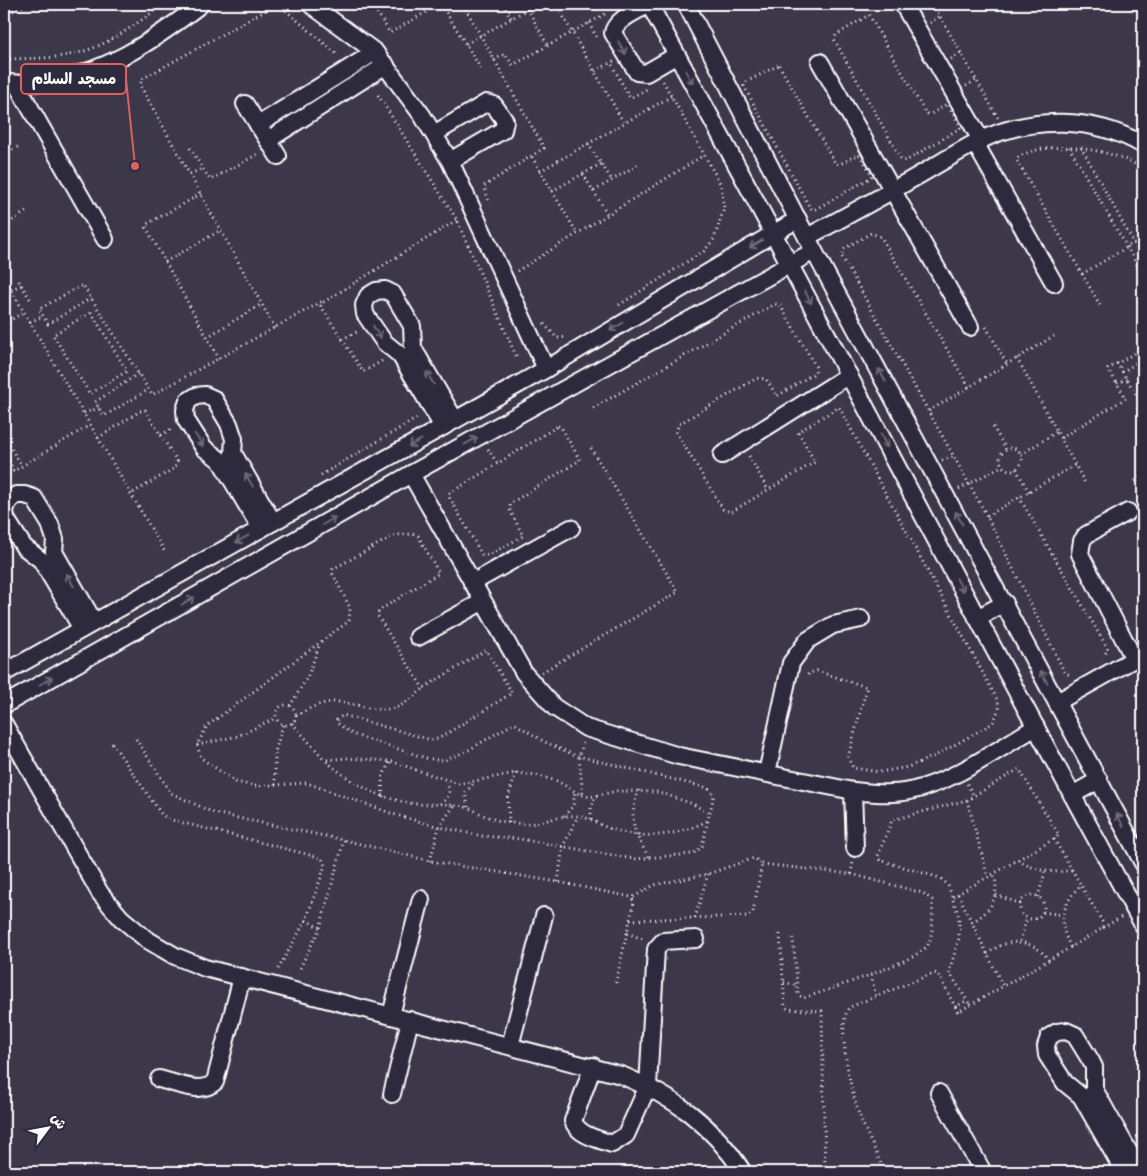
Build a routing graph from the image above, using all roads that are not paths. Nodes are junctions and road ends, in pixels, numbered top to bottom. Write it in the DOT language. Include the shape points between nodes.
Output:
graph roads {
  1 [pos="201,4"];
  2 [pos="310,4"];
  3 [pos="649,4"];
  4 [pos="686,4"];
  5 [pos="904,6"];
  6 [pos="375,52"];
  7 [pos="677,55"];
  8 [pos="820,62"];
  9 [pos="386,65"];
  10 [pos="10,84"];
  11 [pos="245,104"];
  12 [pos="258,125"];
  13 [pos="434,134"];
  14 [pos="978,142"];
  15 [pos="1143,145"];
  16 [pos="450,162"];
  17 [pos="893,191"];
  18 [pos="798,219"];
  19 [pos="774,233"];
  20 [pos="104,239"];
  21 [pos="811,244"];
  22 [pos="790,264"];
  23 [pos="1054,283"];
  24 [pos="970,327"];
  25 [pos="546,369"];
  26 [pos="849,375"];
  27 [pos="449,424"];
  28 [pos="722,455"];
  29 [pos="411,474"];
  30 [pos="1128,512"];
  31 [pos="267,525"];
  32 [pos="571,528"];
  33 [pos="472,583"];
  34 [pos="482,602"];
  35 [pos="1005,603"];
  36 [pos="977,618"];
  37 [pos="861,619"];
  38 [pos="88,626"];
  39 [pos="418,637"];
  40 [pos="1138,656"];
  41 [pos="4,673"];
  42 [pos="1057,702"];
  43 [pos="4,705"];
  44 [pos="4,724"];
  45 [pos="1036,727"];
  46 [pos="767,773"];
  47 [pos="1099,780"];
  48 [pos="852,791"];
  49 [pos="1072,795"];
  50 [pos="855,848"];
  51 [pos="1143,863"];
  52 [pos="421,899"];
  53 [pos="544,916"];
  54 [pos="1143,925"];
  55 [pos="696,939"];
  56 [pos="242,977"];
  57 [pos="391,1016"];
  58 [pos="410,1020"];
  59 [pos="510,1046"];
  60 [pos="593,1066"];
  61 [pos="160,1079"];
  62 [pos="648,1086"];
  63 [pos="939,1092"];
  64 [pos="392,1094"];
  65 [pos="1128,1164"];
  66 [pos="743,1172"];
  67 [pos="983,1172"];
  1 -- 10 [label="street" via="134,52 97,69 57,80"];
  2 -- 6 [label="street"];
  3 -- 7 [label="street"];
  3 -- 7 [label="street, one-way" via="616,24 613,33 635,71 640,73 646,74"];
  4 -- 18 [label="street"];
  5 -- 14 [label="street"];
  6 -- 9 [label="street"];
  6 -- 12 [label="street"];
  7 -- 19 [label="street, one-way"];
  8 -- 17 [label="street"];
  9 -- 12 [label="street" via="272,148"];
  9 -- 13 [label="street"];
  10 -- 20 [label="street"];
  11 -- 12 [label="street"];
  13 -- 16 [label="street"];
  13 -- 16 [label="street" via="486,103 494,105 505,121 503,130"];
  14 -- 15 [label="street" via="1005,130 1057,122 1110,130"];
  14 -- 17 [label="street"];
  14 -- 23 [label="street"];
  16 -- 25 [label="street"];
  17 -- 21 [label="street"];
  17 -- 24 [label="street"];
  18 -- 19 [label="street"];
  18 -- 21 [label="street"];
  19 -- 22 [label="street"];
  19 -- 25 [label="street, one-way"];
  21 -- 22 [label="street"];
  35 -- 21 [label="street, one-way"];
  22 -- 26 [label="street, one-way"];
  29 -- 22 [label="street, one-way"];
  25 -- 27 [label="street"];
  26 -- 28 [label="street"];
  26 -- 36 [label="street, one-way"];
  27 -- 27 [label="street, one-way" via="413,348 414,334 409,320 393,294 385,290 376,291 368,296 365,314 384,342 400,355"];
  27 -- 31 [label="street, one-way"];
  29 -- 33 [label="street"];
  43 -- 29 [label="street, one-way"];
  30 -- 40 [label="street" via="1086,535 1080,554"];
  31 -- 31 [label="street, one-way" via="233,453 230,424 214,399 196,396 184,410 186,420 204,448 220,460"];
  31 -- 38 [label="street, one-way"];
  32 -- 33 [label="street"];
  33 -- 34 [label="street"];
  34 -- 39 [label="street"];
  34 -- 46 [label="street" via="529,680 554,707 586,728 679,756"];
  35 -- 36 [label="street"];
  42 -- 35 [label="street, one-way"];
  36 -- 45 [label="street"];
  37 -- 46 [label="street" via="833,625 808,640 791,663"];
  38 -- 38 [label="street, one-way" via="54,552 55,539 50,524 34,498 26,494 16,496 5,509 6,519 24,547 40,560"];
  38 -- 41 [label="street"];
  40 -- 42 [label="street"];
  42 -- 47 [label="street"];
  44 -- 56 [label="street" via="100,893 121,918 146,939 175,956"];
  45 -- 48 [label="street" via="935,784 880,794"];
  45 -- 49 [label="street"];
  46 -- 48 [label="street"];
  47 -- 49 [label="street"];
  51 -- 47 [label="street, one-way"];
  48 -- 50 [label="street"];
  49 -- 54 [label="street"];
  52 -- 57 [label="street"];
  53 -- 59 [label="street"];
  55 -- 62 [label="street" via="663,941 656,949"];
  56 -- 57 [label="street"];
  56 -- 61 [label="street" via="215,1082 200,1088"];
  57 -- 58 [label="street"];
  58 -- 59 [label="street"];
  58 -- 64 [label="street"];
  59 -- 60 [label="street"];
  60 -- 62 [label="street"];
  60 -- 62 [label="street" via="573,1121 581,1132 612,1144 626,1135"];
  62 -- 66 [label="street" via="684,1107 712,1132"];
  63 -- 67 [label="street"];
  65 -- 65 [label="street" via="1094,1089 1091,1060 1075,1035 1057,1032 1049,1037 1047,1055 1065,1084 1081,1096"];
}
